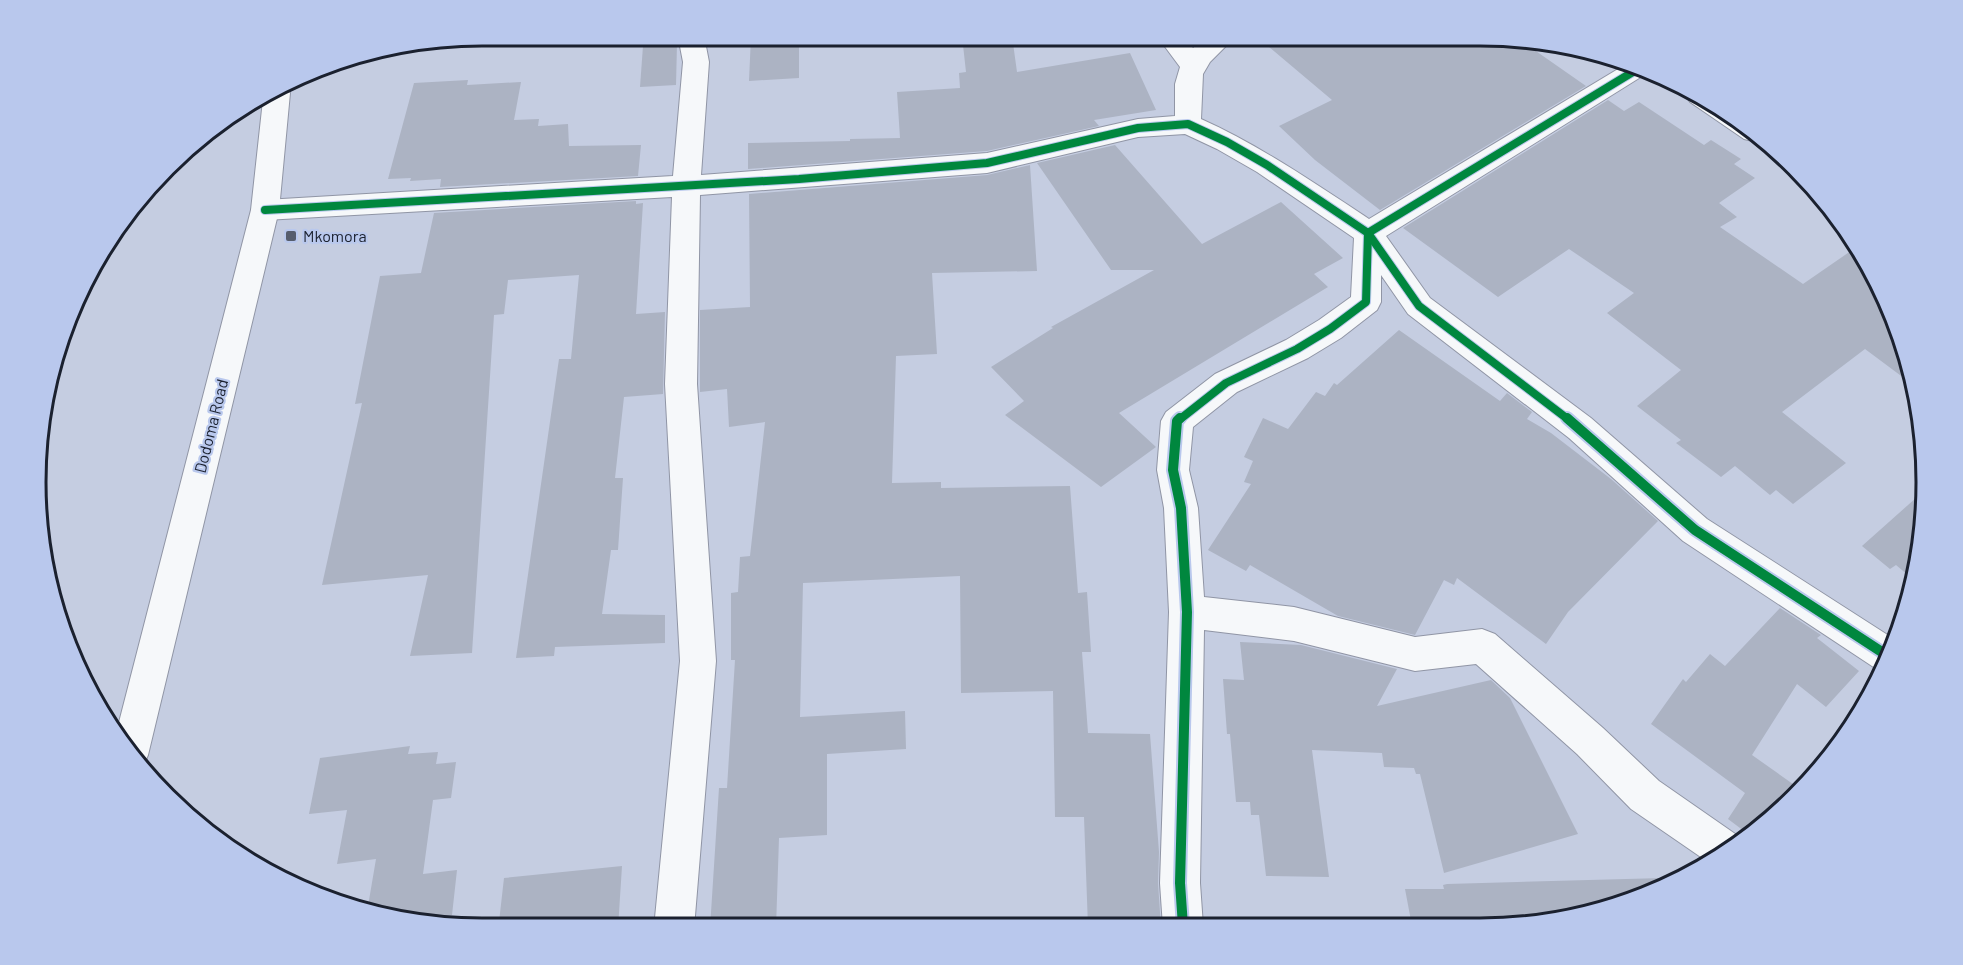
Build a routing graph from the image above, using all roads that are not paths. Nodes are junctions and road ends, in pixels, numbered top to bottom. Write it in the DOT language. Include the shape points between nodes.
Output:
graph roads {
  1 [pos="693,46"];
  2 [pos="1178,46"];
  3 [pos="1212,46"];
  4 [pos="1192,64"];
  5 [pos="1630,74"];
  6 [pos="276,98"];
  7 [pos="1188,124"];
  8 [pos="686,184"];
  9 [pos="264,210"];
  10 [pos="1368,233"];
  11 [pos="1187,612"];
  12 [pos="1882,652"];
  13 [pos="132,742"];
  14 [pos="1719,847"];
  15 [pos="675,918"];
  16 [pos="1183,918"];
  1 -- 8 [label="main road" via="696,62"];
  2 -- 4 [label="main road"];
  3 -- 4 [label="main road"];
  4 -- 7 [label="main road" via="1186,79"];
  5 -- 10 [label="main road"];
  6 -- 9 [label="main road, Dodoma Road"];
  7 -- 8 [label="main road" via="1137,128 987,163"];
  7 -- 10 [label="main road" via="1267,165"];
  8 -- 9 [label="main road"];
  8 -- 15 [label="main road" via="681,384 698,661"];
  9 -- 13 [label="main road, Dodoma Road"];
  10 -- 11 [label="main road" via="1366,302 1297,349 1226,383 1177,421 1173,470 1181,508"];
  10 -- 12 [label="main road" via="1419,306 1580,428 1695,530"];
  11 -- 14 [label="main road" via="1294,624 1415,654 1482,646 1645,795"];
  11 -- 16 [label="main road" via="1180,883"];
}
